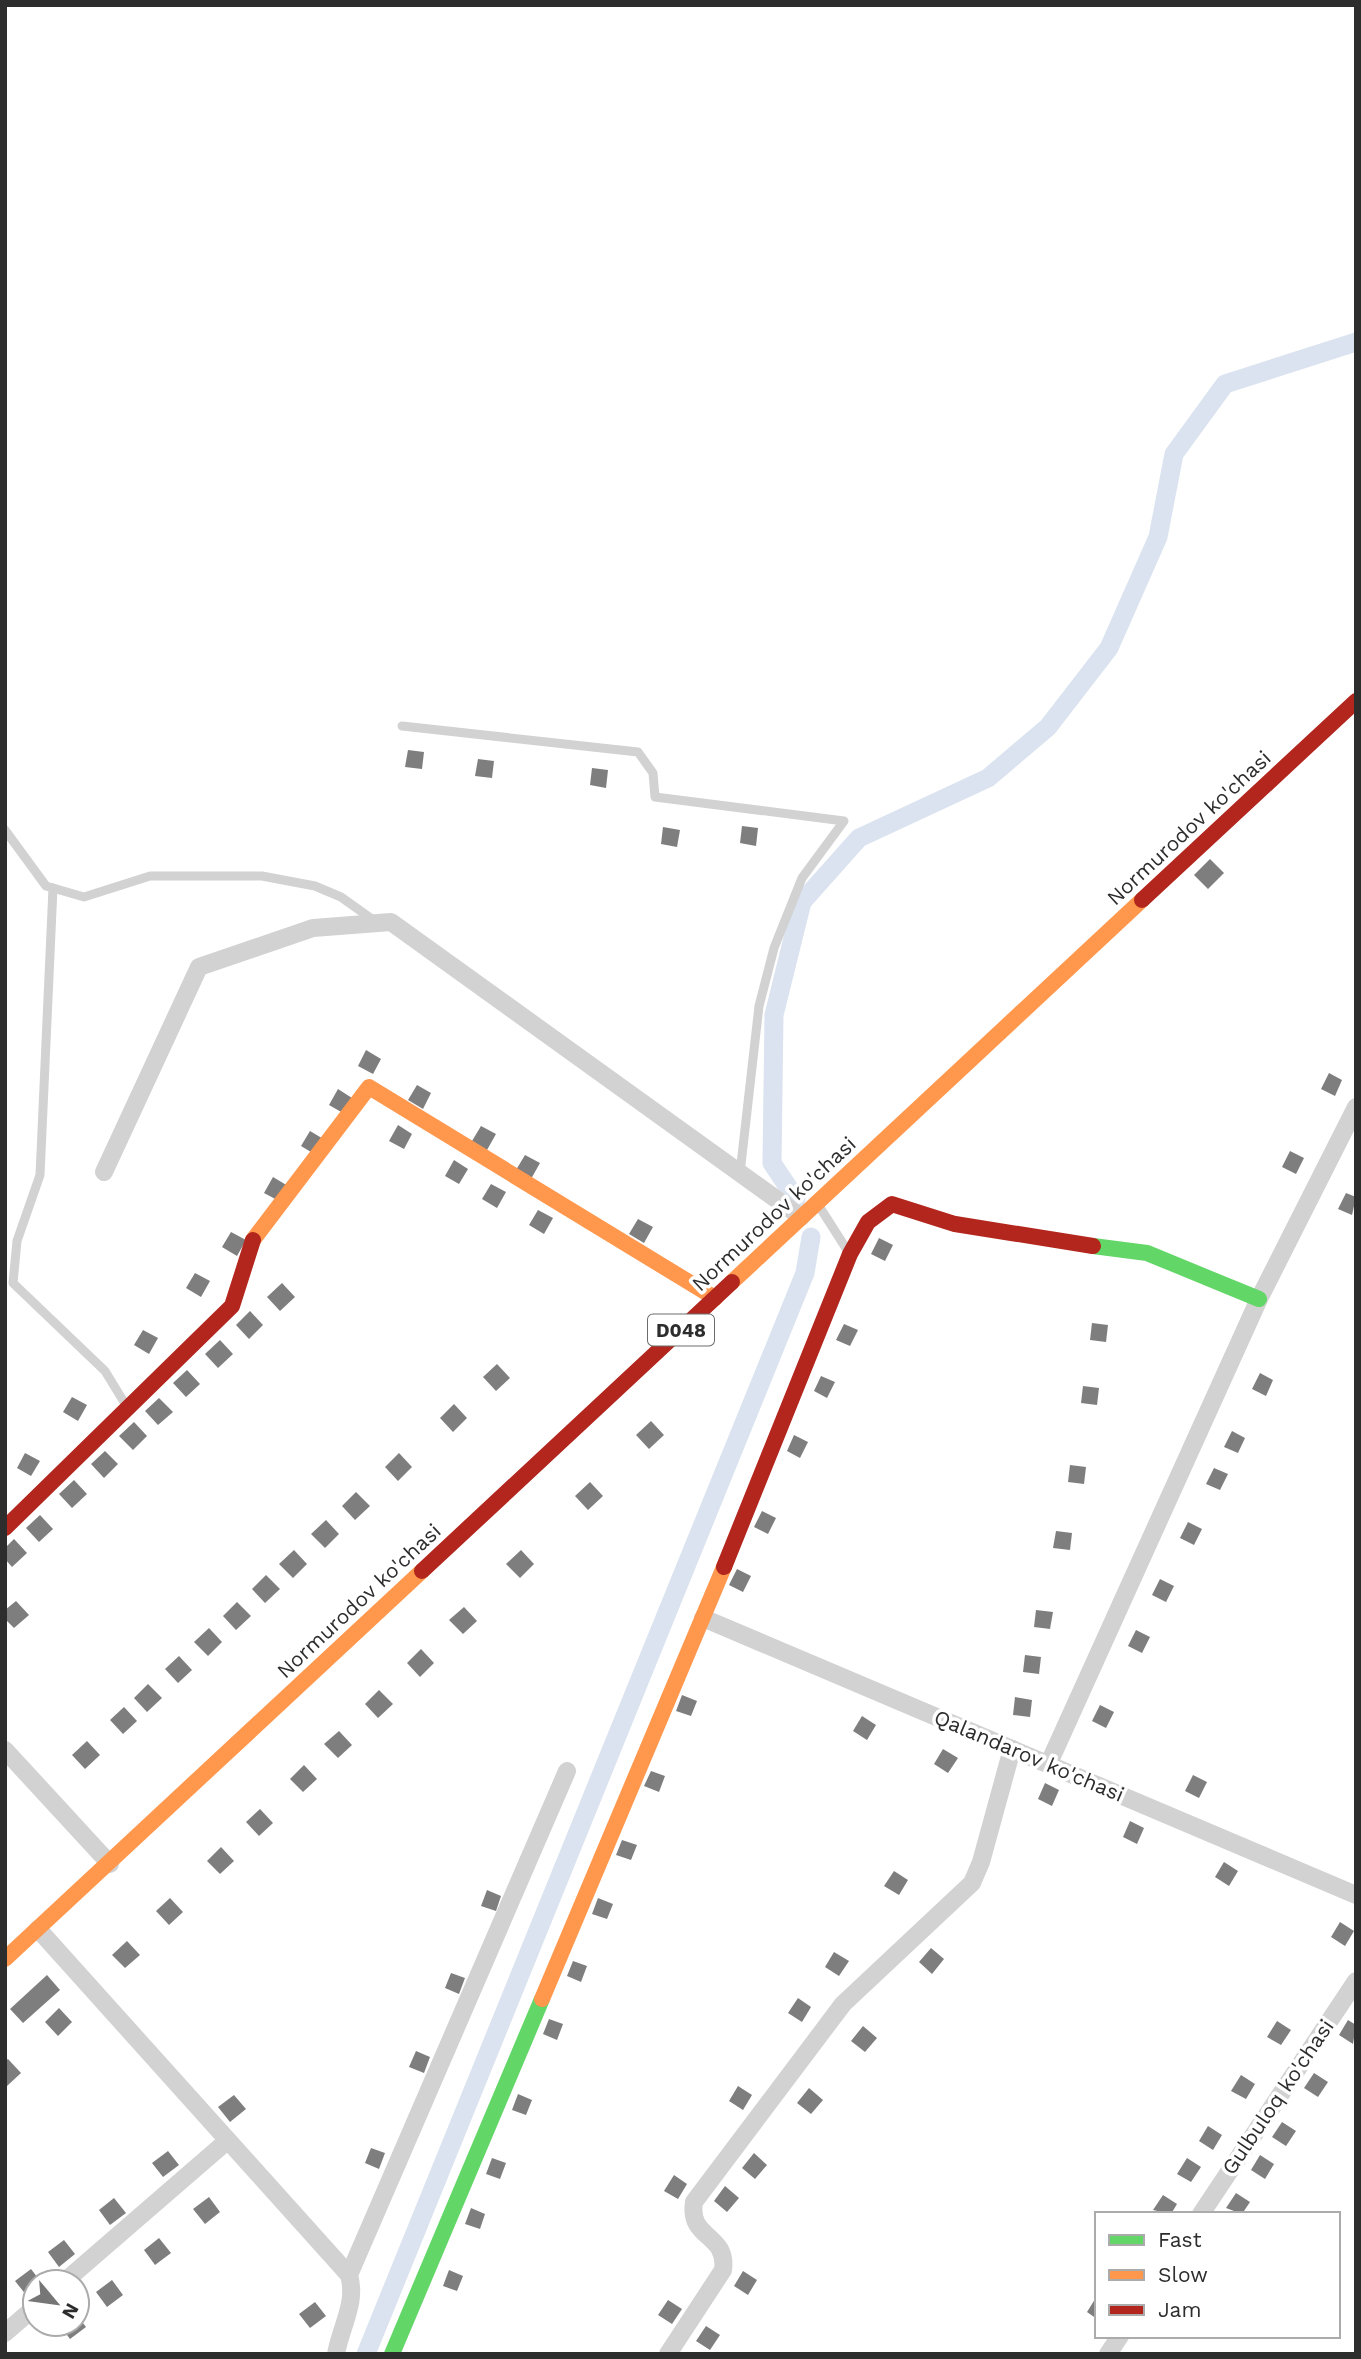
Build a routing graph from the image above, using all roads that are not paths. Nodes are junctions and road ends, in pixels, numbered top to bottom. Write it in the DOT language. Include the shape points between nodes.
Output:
graph roads {
  1 [pos="1356,701"];
  2 [pos="402,726"];
  3 [pos="5,830"];
  4 [pos="53,888"];
  5 [pos="377,923"];
  6 [pos="1356,1107"];
  7 [pos="104,1172"];
  8 [pos="740,1173"];
  9 [pos="817,1203"];
  10 [pos="801,1217"];
  11 [pos="850,1254"];
  12 [pos="715,1298"];
  13 [pos="1259,1299"];
  14 [pos="128,1408"];
  15 [pos="5,1528"];
  16 [pos="703,1618"];
  17 [pos="1012,1749"];
  18 [pos="5,1750"];
  19 [pos="1049,1763"];
  20 [pos="567,1771"];
  21 [pos="110,1864"];
  22 [pos="1356,1895"];
  23 [pos="38,1929"];
  24 [pos="5,1959"];
  25 [pos="1356,1981"];
  26 [pos="226,2141"];
  27 [pos="1202,2212"];
  28 [pos="80,2268"];
  29 [pos="349,2275"];
  30 [pos="21,2319"];
  31 [pos="5,2333"];
  32 [pos="1119,2338"];
  33 [pos="336,2354"];
  34 [pos="392,2354"];
  35 [pos="668,2354"];
  36 [pos="1108,2354"];
  1 -- 9 [label="street, Normurodov ko'chasi / D048"];
  2 -- 8 [label="lane" via="638,752 653,772 655,796 844,821 802,878 774,948 759,1006"];
  3 -- 4 [label="lane" via="46,886"];
  4 -- 5 [label="lane" via="84,897 150,876 262,876 316,886 341,897"];
  4 -- 14 [label="lane" via="40,1175 17,1241 13,1283 105,1371"];
  5 -- 7 [label="street" via="313,929 199,967"];
  5 -- 8 [label="street" via="391,922"];
  6 -- 13 [label="street"];
  8 -- 10 [label="street"];
  9 -- 10 [label="street, Normurodov ko'chasi / D048"];
  9 -- 11 [label="lane"];
  10 -- 12 [label="street, Normurodov ko'chasi / D048"];
  11 -- 13 [label="street" via="868,1222 892,1204 1006,1234 1147,1253"];
  11 -- 16 [label="street"];
  12 -- 14 [label="street" via="369,1087 255,1235 232,1306"];
  12 -- 21 [label="street, Normurodov ko'chasi / D048"];
  13 -- 19 [label="street"];
  14 -- 15 [label="street"];
  16 -- 17 [label="street, Qalandarov ko'chasi"];
  16 -- 34 [label="street"];
  17 -- 19 [label="street, Qalandarov ko'chasi"];
  17 -- 35 [label="street" via="972,1883 843,2004 694,2202 696,2227 721,2247 723,2270"];
  18 -- 21 [label="street"];
  19 -- 22 [label="street, Qalandarov ko'chasi"];
  20 -- 29 [label="street"];
  21 -- 23 [label="street, Normurodov ko'chasi / D048"];
  23 -- 24 [label="street, Normurodov ko'chasi / D048"];
  23 -- 26 [label="street"];
  25 -- 27 [label="street, Gulbuloq ko'chasi"];
  26 -- 28 [label="street"];
  26 -- 29 [label="street"];
  29 -- 33 [label="street" via="351,2305"];
  30 -- 31 [label="street"];
  32 -- 36 [label="street"];
}
